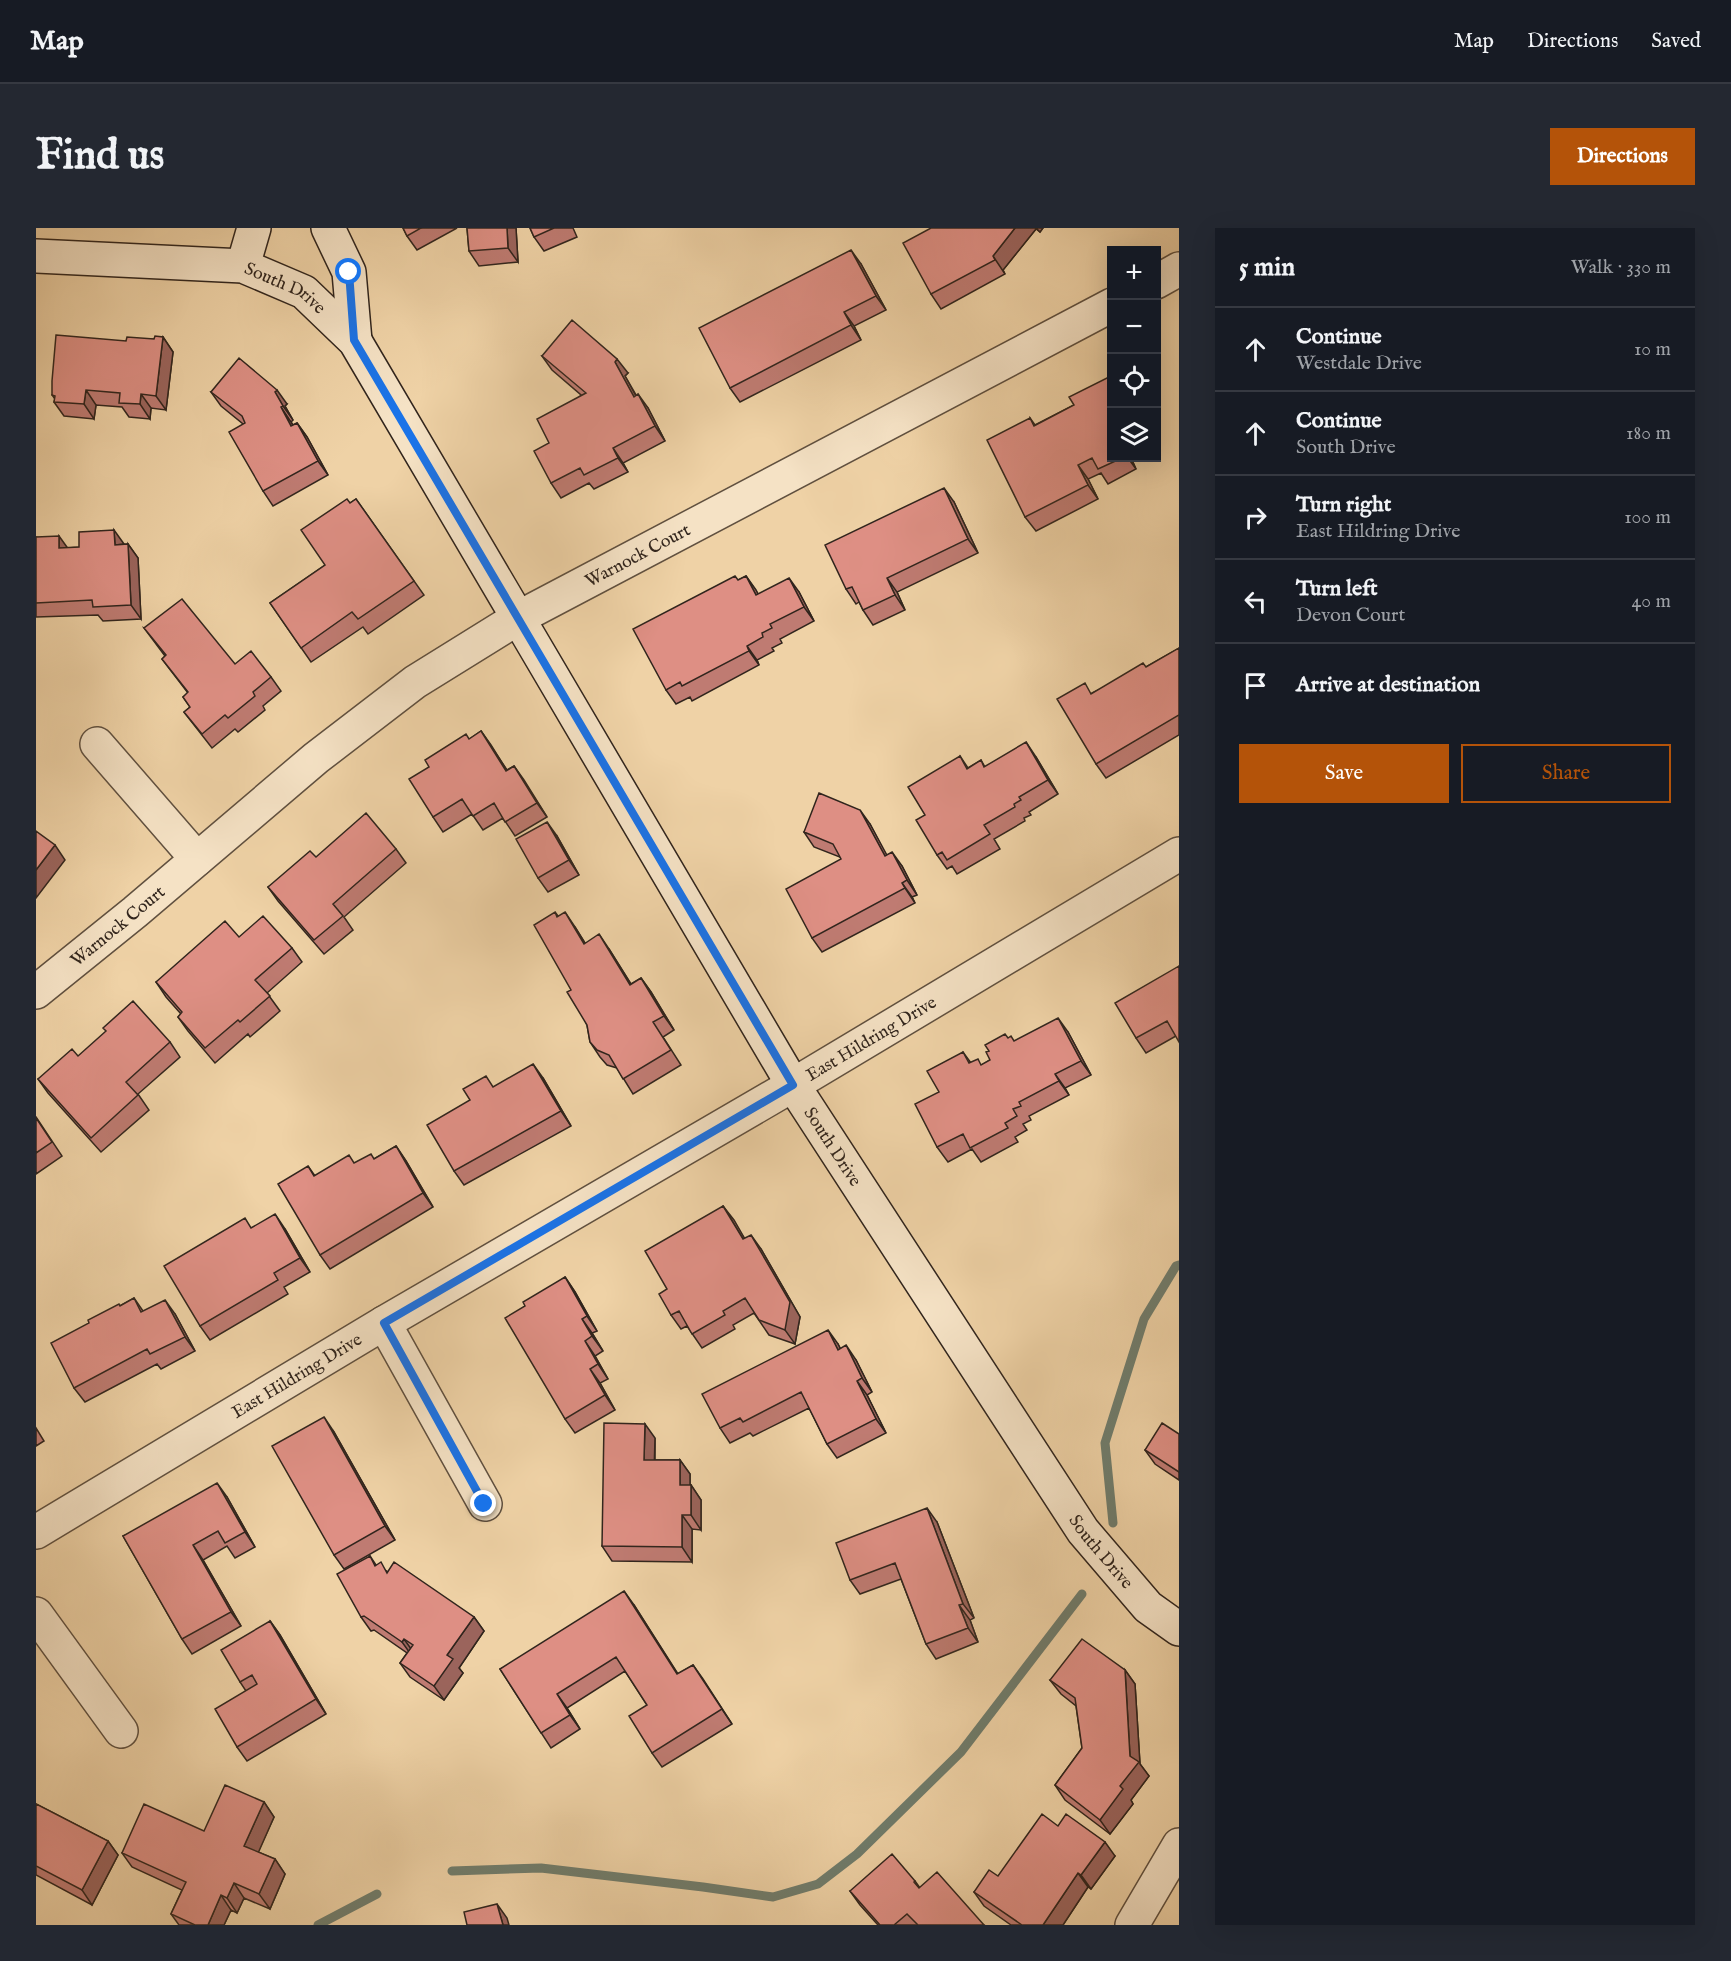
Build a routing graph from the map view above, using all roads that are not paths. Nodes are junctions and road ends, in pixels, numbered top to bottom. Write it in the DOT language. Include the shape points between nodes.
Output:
graph roads {
  1 [pos="254,228"];
  2 [pos="328,228"];
  3 [pos="36,256"];
  4 [pos="243,266"];
  5 [pos="1179,269"];
  6 [pos="1161,279"];
  7 [pos="1107,308"];
  8 [pos="354,340"];
  9 [pos="518,618"];
  10 [pos="97,744"];
  11 [pos="1179,854"];
  12 [pos="197,859"];
  13 [pos="36,992"];
  14 [pos="793,1085"];
  15 [pos="384,1323"];
  16 [pos="484,1504"];
  17 [pos="36,1532"];
  18 [pos="36,1614"];
  19 [pos="1179,1629"];
  20 [pos="121,1731"];
  21 [pos="1179,1845"];
  22 [pos="1132,1925"];
  1 -- 4 [label="street"];
  2 -- 8 [label="street" via="349,272"];
  3 -- 4 [label="street, South Drive"];
  4 -- 8 [label="street, South Drive" via="304,292"];
  5 -- 6 [label="street"];
  7 -- 9 [label="street, Warnock Court"];
  8 -- 9 [label="street, South Drive"];
  9 -- 12 [label="street, Warnock Court" via="415,682 316,758"];
  9 -- 14 [label="street, South Drive"];
  10 -- 12 [label="street"];
  11 -- 14 [label="street, East Hildring Drive"];
  12 -- 13 [label="street, Warnock Court"];
  14 -- 15 [label="street, East Hildring Drive"];
  14 -- 19 [label="street, South Drive" via="1083,1530 1148,1607"];
  15 -- 16 [label="street"];
  15 -- 17 [label="street, East Hildring Drive"];
  18 -- 20 [label="street"];
  21 -- 22 [label="street"];
}
